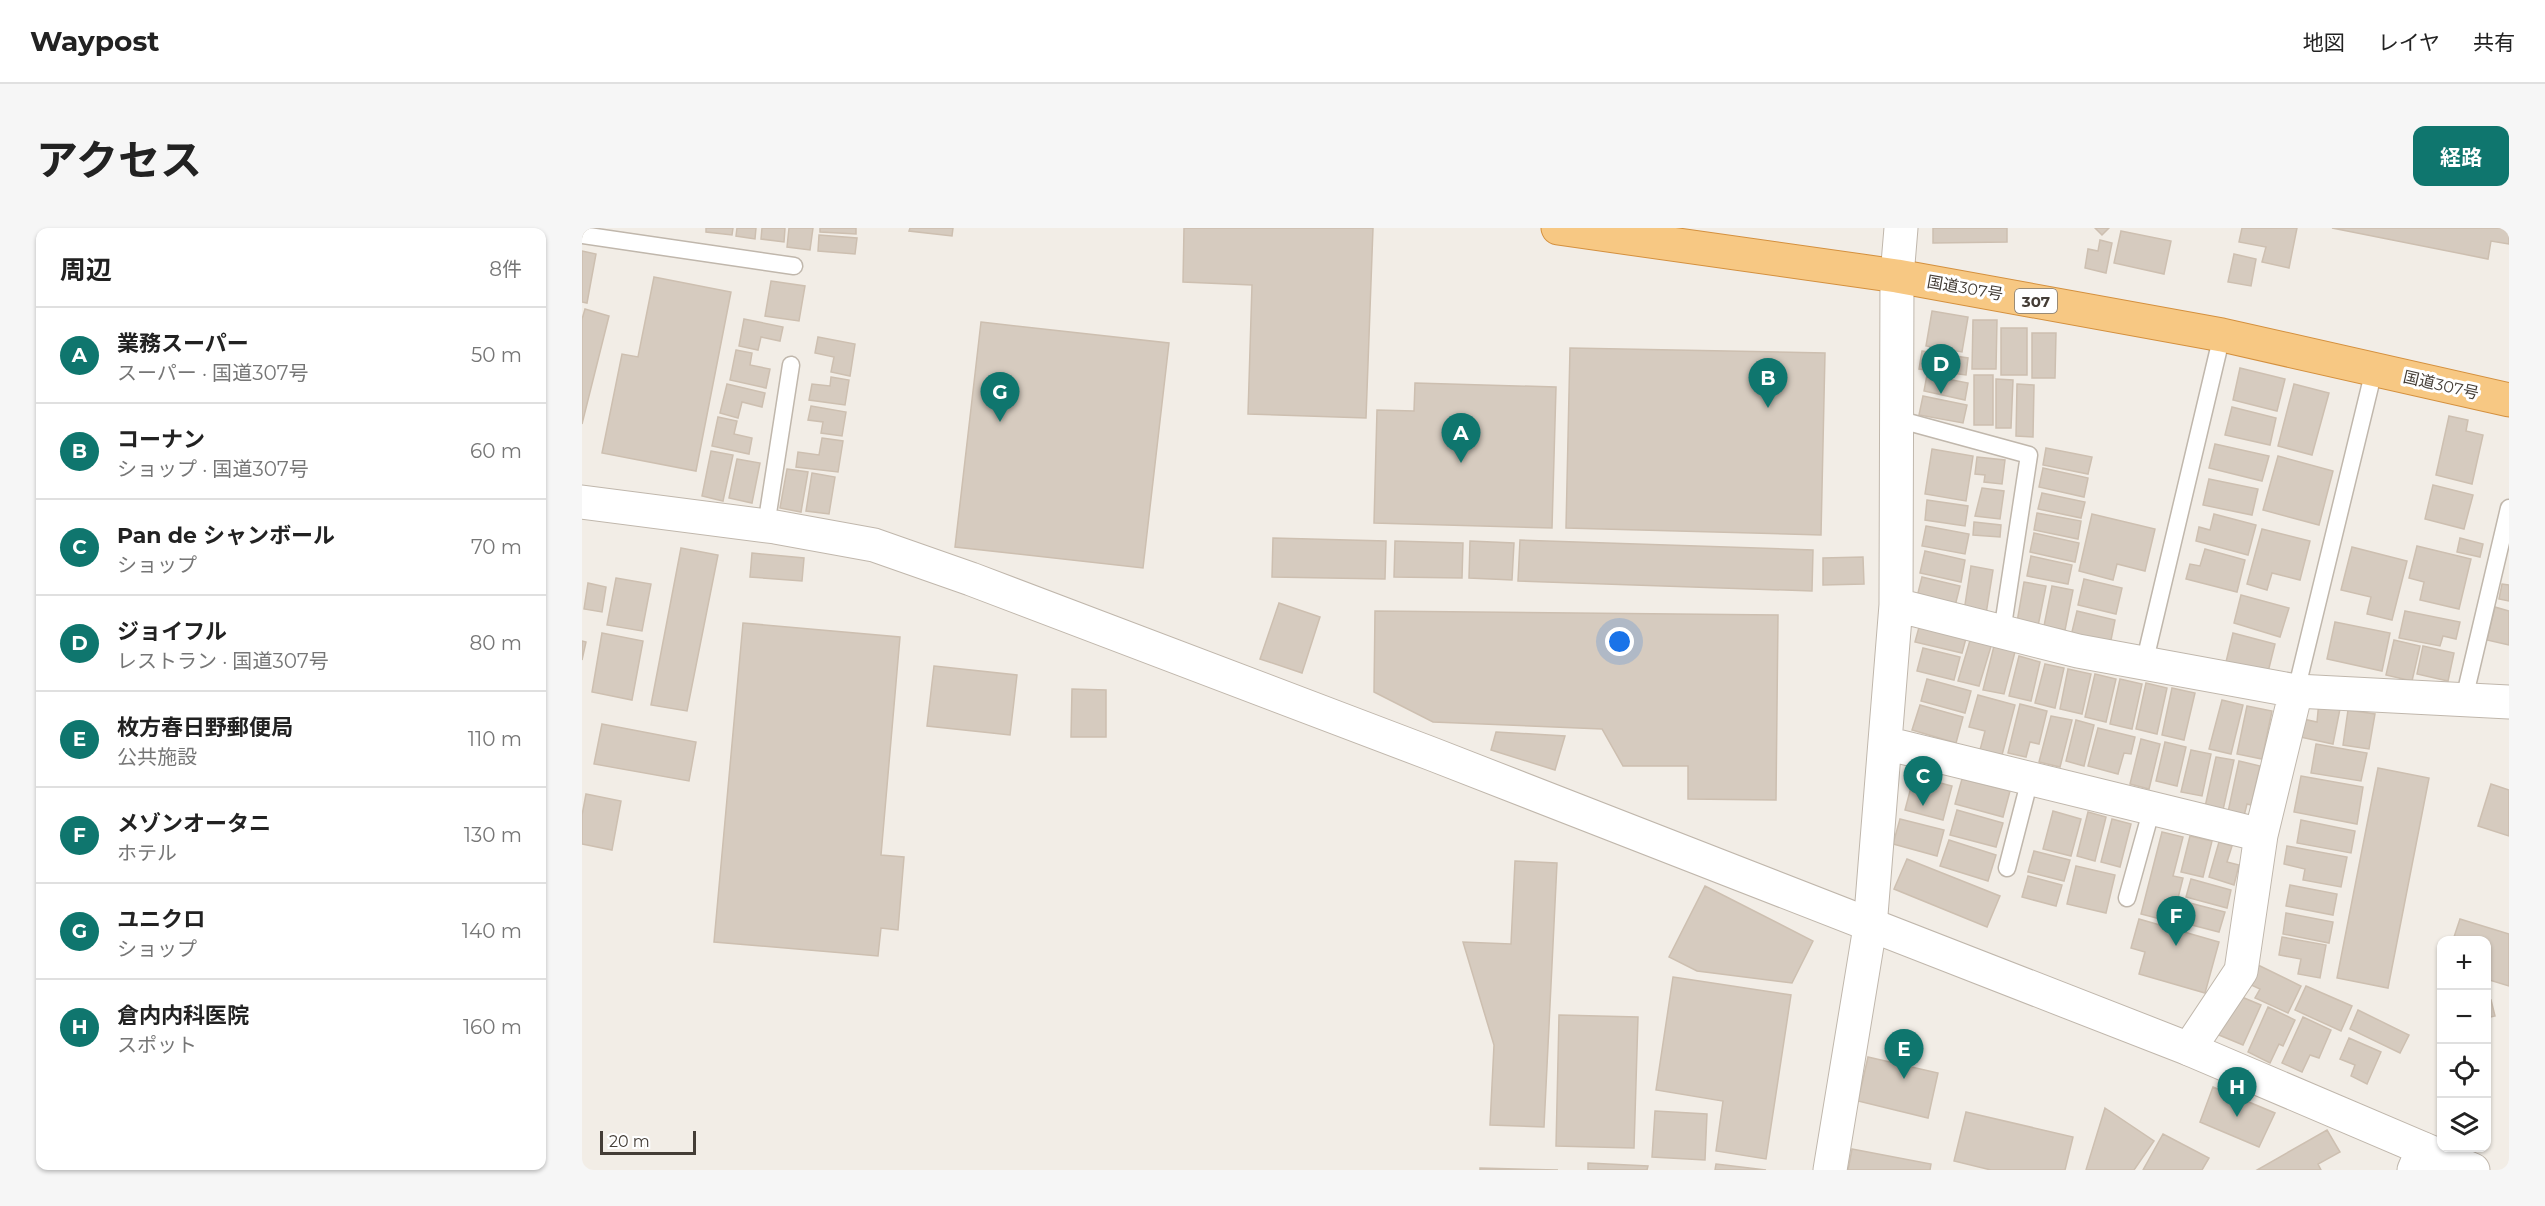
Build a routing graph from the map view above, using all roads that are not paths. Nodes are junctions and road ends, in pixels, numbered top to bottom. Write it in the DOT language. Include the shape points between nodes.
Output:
graph roads {
  1 [pos="1558,228"];
  2 [pos="1901,228"];
  3 [pos="582,235"];
  4 [pos="794,266"];
  5 [pos="1897,276"];
  6 [pos="2222,335"];
  7 [pos="791,364"];
  8 [pos="2374,370"];
  9 [pos="2509,400"];
  10 [pos="1897,419"];
  11 [pos="582,502"];
  12 [pos="2509,508"];
  13 [pos="766,526"];
  14 [pos="1896,605"];
  15 [pos="2002,632"];
  16 [pos="2144,664"];
  17 [pos="2296,691"];
  18 [pos="2464,699"];
  19 [pos="2509,702"];
  20 [pos="1885,743"];
  21 [pos="2030,779"];
  22 [pos="2152,808"];
  23 [pos="2261,835"];
  24 [pos="2007,868"];
  25 [pos="2127,898"];
  26 [pos="1870,927"];
  27 [pos="2189,1049"];
  28 [pos="2418,1160"];
  29 [pos="1830,1170"];
  30 [pos="2473,1170"];
  1 -- 5 [label="highway, 国道307号 / 307"];
  2 -- 5 [label="street"];
  3 -- 4 [label="lane"];
  5 -- 6 [label="highway, 国道307号 / 307"];
  5 -- 10 [label="street"];
  6 -- 8 [label="highway, 国道307号 / 307"];
  6 -- 16 [label="lane"];
  7 -- 13 [label="lane"];
  8 -- 9 [label="highway, 国道307号 / 307"];
  8 -- 17 [label="lane"];
  10 -- 14 [label="street"];
  10 -- 15 [label="lane" via="2029,455"];
  11 -- 13 [label="street"];
  12 -- 18 [label="lane"];
  13 -- 26 [label="street" via="874,545 971,579 1432,754"];
  14 -- 15 [label="street"];
  14 -- 20 [label="street"];
  15 -- 16 [label="street"];
  16 -- 17 [label="street"];
  17 -- 18 [label="street"];
  17 -- 23 [label="street"];
  18 -- 19 [label="street"];
  20 -- 21 [label="street"];
  20 -- 26 [label="street"];
  21 -- 22 [label="street"];
  21 -- 24 [label="lane"];
  22 -- 23 [label="street"];
  22 -- 25 [label="lane"];
  23 -- 27 [label="street" via="2241,971"];
  26 -- 27 [label="street"];
  26 -- 29 [label="street"];
  27 -- 28 [label="street"];
  28 -- 30 [label="street"];
}
